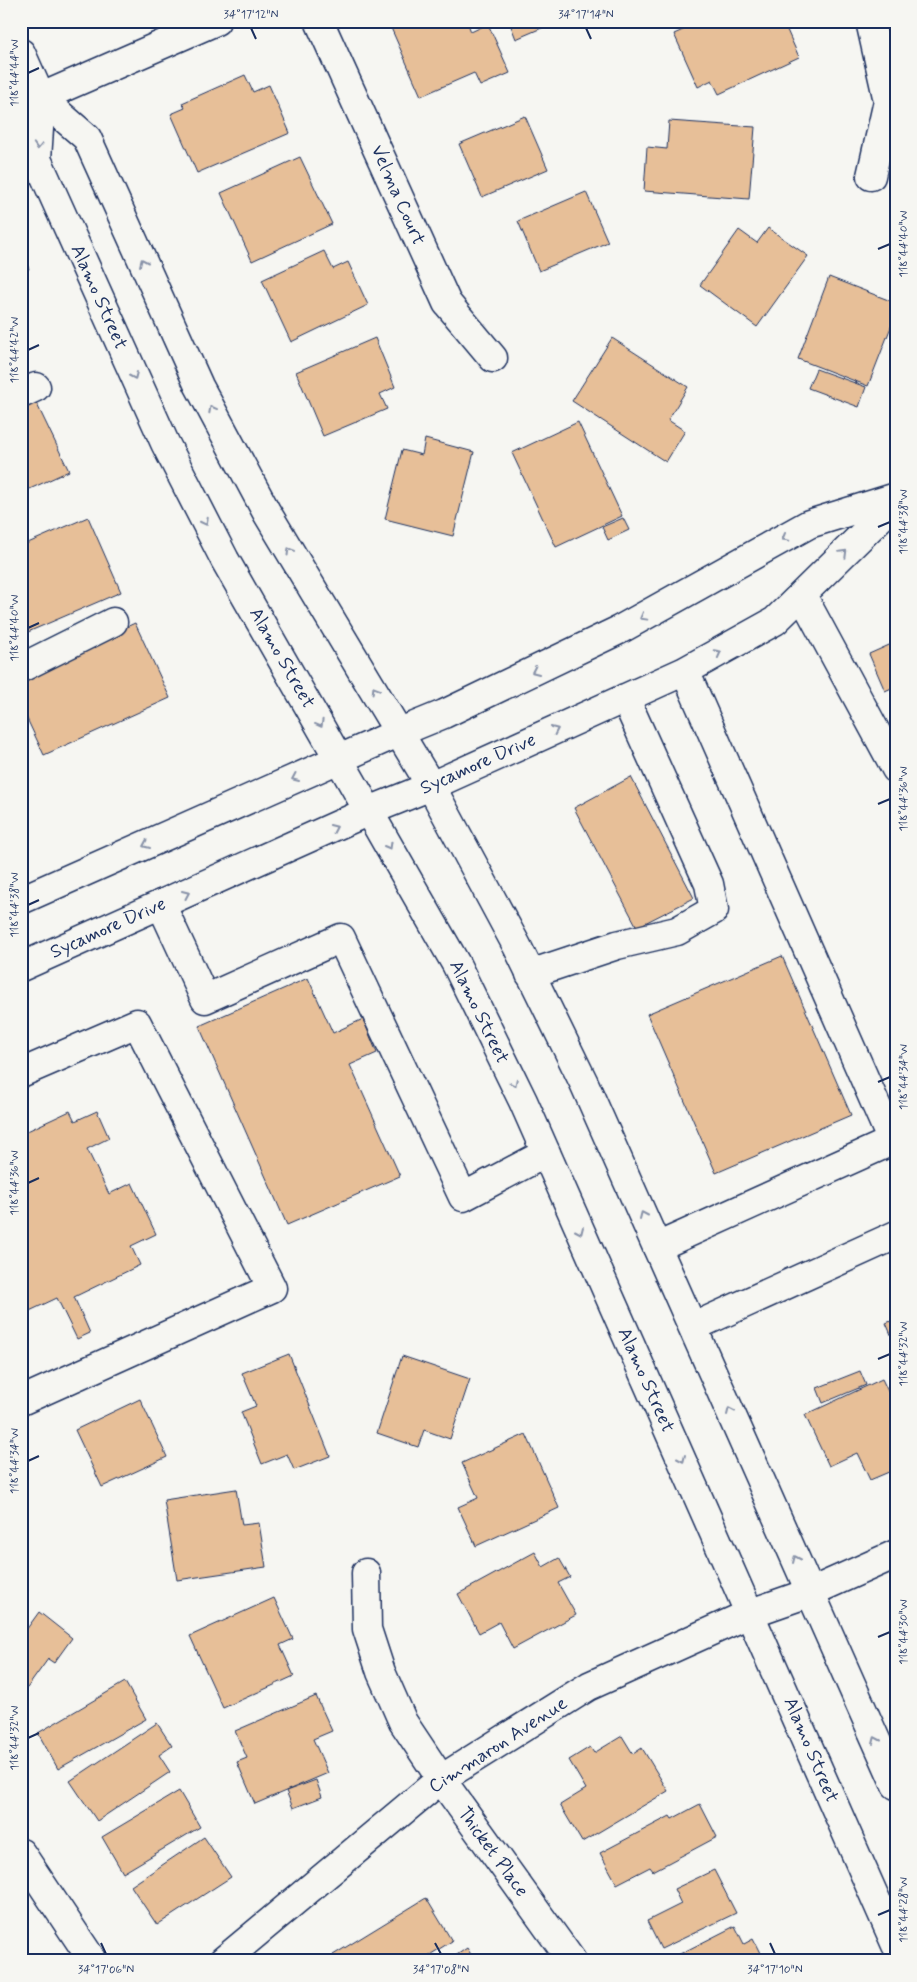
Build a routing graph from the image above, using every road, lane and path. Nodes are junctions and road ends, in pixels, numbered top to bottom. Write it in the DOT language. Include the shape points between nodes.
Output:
graph roads {
  1 [pos="216,21"];
  2 [pos="319,21"];
  3 [pos="870,21"];
  4 [pos="21,53"];
  5 [pos="31,102"];
  6 [pos="871,176"];
  7 [pos="493,358"];
  8 [pos="896,497"];
  9 [pos="896,502"];
  10 [pos="802,594"];
  11 [pos="113,622"];
  12 [pos="21,668"];
  13 [pos="685,671"];
  14 [pos="625,698"];
  15 [pos="400,732"];
  16 [pos="339,758"];
  17 [pos="896,769"];
  18 [pos="431,786"];
  19 [pos="369,811"];
  20 [pos="21,900"];
  21 [pos="161,904"];
  22 [pos="21,967"];
  23 [pos="530,974"];
  24 [pos="21,1073"];
  25 [pos="546,1153"];
  26 [pos="896,1235"];
  27 [pos="657,1247"];
  28 [pos="693,1327"];
  29 [pos="21,1401"];
  30 [pos="896,1554"];
  31 [pos="366,1573"];
  32 [pos="811,1592"];
  33 [pos="751,1613"];
  34 [pos="441,1780"];
  35 [pos="896,1785"];
  36 [pos="21,1853"];
  37 [pos="896,1945"];
  38 [pos="94,1961"];
  39 [pos="223,1961"];
  40 [pos="572,1961"];
  1 -- 5 [label="main road"];
  2 -- 7 [label="main road, Velma Court" via="447,303"];
  3 -- 6 [label="main road" via="888,101"];
  4 -- 5 [label="main road, Alamo Street"];
  15 -- 5 [label="main road, Alamo Street, one-way" via="268,513 199,386 87,138"];
  5 -- 16 [label="main road, Alamo Street, one-way" via="38,159 165,443 225,560"];
  8 -- 15 [label="main road, one-way" via="809,524 619,630"];
  10 -- 9 [label="main road, Sycamore Drive, one-way"];
  13 -- 10 [label="main road, Sycamore Drive, one-way" via="775,621"];
  10 -- 17 [label="main road"];
  11 -- 12 [label="main road"];
  13 -- 14 [label="main road, Sycamore Drive"];
  13 -- 27 [label="main road" via="892,1141"];
  18 -- 14 [label="main road, Sycamore Drive, one-way"];
  14 -- 23 [label="main road" via="709,884 714,910 677,931 617,945"];
  15 -- 16 [label="main road"];
  15 -- 18 [label="main road, Alamo Street"];
  16 -- 19 [label="main road, Alamo Street"];
  16 -- 20 [label="main road, one-way"];
  18 -- 19 [label="main road, Sycamore Drive"];
  18 -- 23 [label="main road, Alamo Street"];
  21 -- 19 [label="main road, Sycamore Drive, one-way"];
  19 -- 25 [label="main road, Alamo Street, one-way" via="456,964"];
  21 -- 22 [label="main road, Sycamore Drive"];
  21 -- 25 [label="main road" via="205,998 341,938 463,1196"];
  27 -- 23 [label="main road, Alamo Street, one-way" via="584,1083"];
  24 -- 29 [label="main road" via="137,1023 272,1288"];
  25 -- 33 [label="main road, Alamo Street, one-way"];
  26 -- 28 [label="main road"];
  27 -- 28 [label="main road, Alamo Street"];
  32 -- 28 [label="main road, Alamo Street, one-way"];
  30 -- 32 [label="main road, Cimmaron Avenue"];
  31 -- 34 [label="main road, Thicket Place" via="367,1629 381,1672 403,1722"];
  32 -- 33 [label="main road, Cimmaron Avenue"];
  35 -- 32 [label="main road, Alamo Street, one-way"];
  33 -- 34 [label="main road, Cimmaron Avenue" via="589,1686"];
  33 -- 37 [label="main road, Alamo Street"];
  34 -- 39 [label="main road, Cimmaron Avenue"];
  34 -- 40 [label="main road, Thicket Place"];
  36 -- 38 [label="main road"];
}
